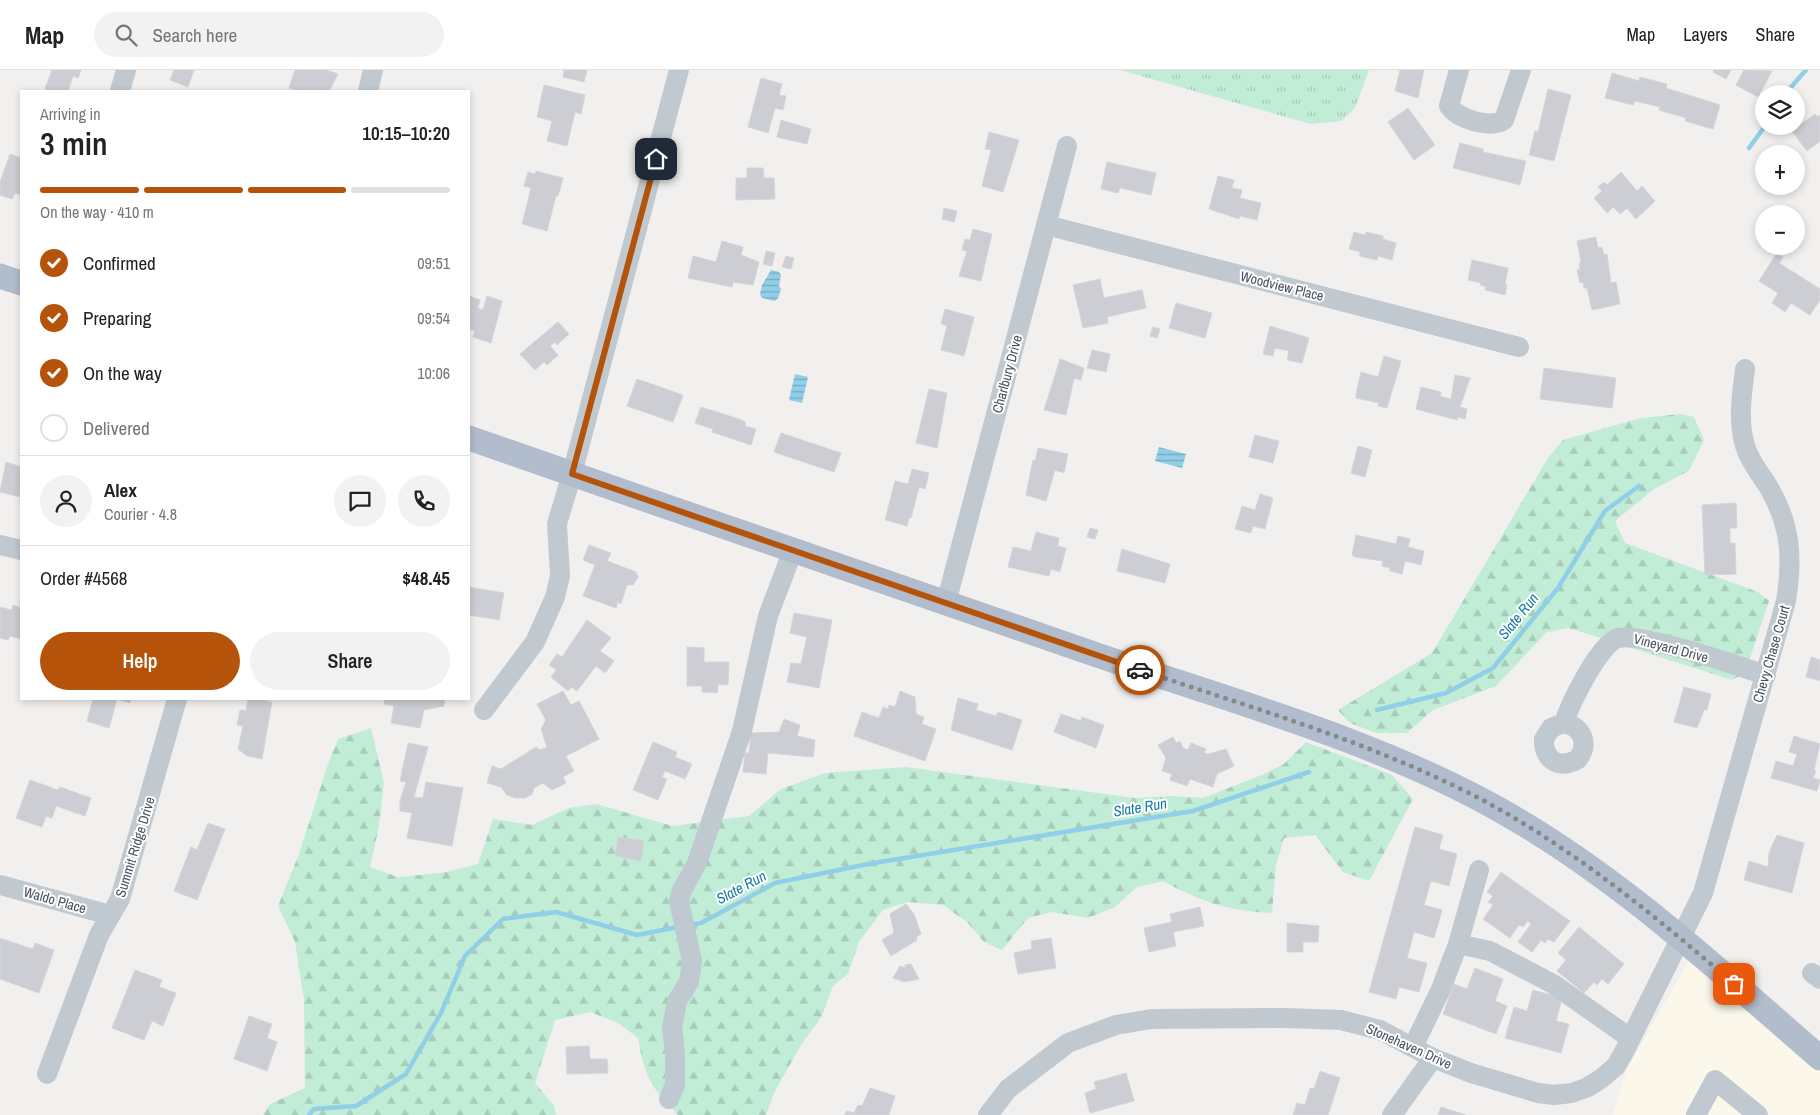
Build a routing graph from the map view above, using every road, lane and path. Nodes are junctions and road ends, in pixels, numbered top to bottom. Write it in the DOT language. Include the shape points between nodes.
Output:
graph roads {
  1 [pos="126,70"];
  2 [pos="373,70"];
  3 [pos="679,70"];
  4 [pos="1459,70"];
  5 [pos="1521,70"];
  6 [pos="120,90"];
  7 [pos="368,90"];
  8 [pos="1067,146"];
  9 [pos="1046,225"];
  10 [pos="0,276"];
  11 [pos="20,283"];
  12 [pos="1519,347"];
  13 [pos="1745,369"];
  14 [pos="470,438"];
  15 [pos="572,474"];
  16 [pos="0,545"];
  17 [pos="20,550"];
  18 [pos="793,550"];
  19 [pos="946,603"];
  20 [pos="1766,674"];
  21 [pos="177,700"];
  22 [pos="484,710"];
  23 [pos="1564,724"];
  24 [pos="1479,870"];
  25 [pos="0,885"];
  26 [pos="110,915"];
  27 [pos="1682,939"];
  28 [pos="1458,944"];
  29 [pos="1630,1038"];
  30 [pos="1412,1047"];
  31 [pos="1433,1058"];
  32 [pos="1820,1058"];
  33 [pos="47,1074"];
  34 [pos="669,1099"];
  35 [pos="988,1115"];
  36 [pos="1392,1115"];
  37 [pos="1696,1115"];
  38 [pos="1758,1115"];
  1 -- 6 [label="street"];
  2 -- 7 [label="street"];
  3 -- 15 [label="street"];
  4 -- 5 [label="street" via="1449,106 1458,115 1492,125 1499,124 1508,114"];
  8 -- 9 [label="street, Charlbury Drive"];
  9 -- 12 [label="street, Woodview Place"];
  9 -- 19 [label="street, Charlbury Drive"];
  10 -- 11 [label="main road"];
  13 -- 20 [label="street, Chevy Chase Court" via="1740,417 1744,443 1779,507 1789,542 1791,568 1786,601"];
  14 -- 15 [label="main road"];
  15 -- 18 [label="main road"];
  15 -- 22 [label="street" via="557,524 560,576 555,597 535,642"];
  16 -- 17 [label="street"];
  18 -- 19 [label="main road"];
  18 -- 34 [label="street" via="768,616 742,730 697,863 679,901 692,961 689,982 677,1001 672,1028 675,1085"];
  19 -- 27 [label="main road" via="1268,713 1436,777 1535,832 1604,878"];
  20 -- 23 [label="street, Vineyard Drive" via="1641,638 1617,638 1607,644 1572,702"];
  20 -- 27 [label="street, Chevy Chase Court" via="1703,893"];
  21 -- 26 [label="street, Summit Ridge Drive" via="129,870 120,898"];
  24 -- 28 [label="street"];
  25 -- 26 [label="street, Waldo Place"];
  26 -- 33 [label="street, Summit Ridge Drive" via="99,935"];
  27 -- 29 [label="street, Stonehaven Drive"];
  27 -- 32 [label="main road"];
  28 -- 29 [label="street" via="1490,951 1553,984"];
  28 -- 30 [label="street" via="1441,989"];
  29 -- 31 [label="street, Stonehaven Drive" via="1616,1066 1602,1078 1572,1093 1554,1095 1470,1073"];
  30 -- 31 [label="street, Stonehaven Drive"];
  30 -- 35 [label="street, Stonehaven Drive" via="1380,1030 1340,1020 1152,1019 1116,1025 1068,1043 1008,1089"];
  31 -- 36 [label="street"];
  37 -- 38 [label="street" via="1715,1080"];
}
